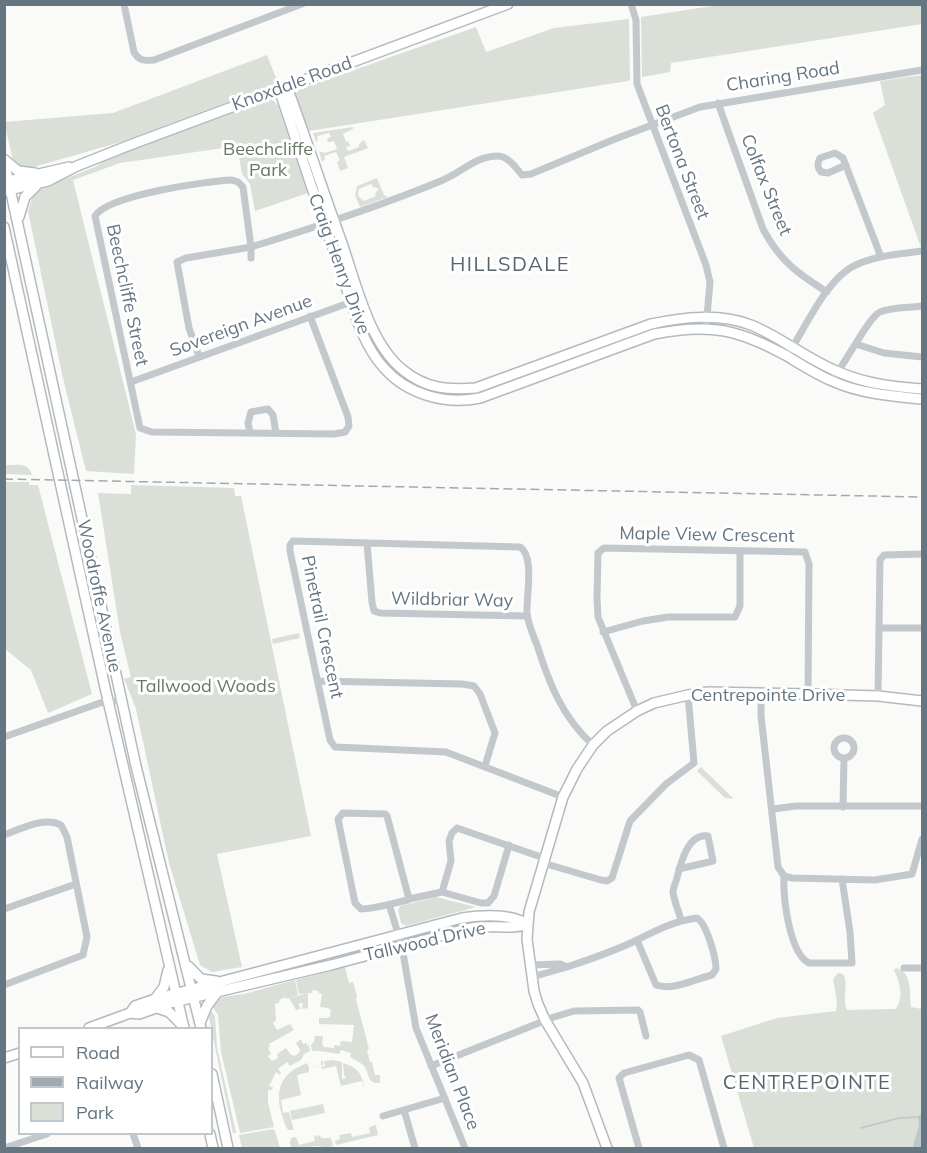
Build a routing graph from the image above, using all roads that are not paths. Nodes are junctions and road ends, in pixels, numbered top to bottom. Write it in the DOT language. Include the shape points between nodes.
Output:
graph roads {
  1 [pos="124,4"];
  2 [pos="302,4"];
  3 [pos="508,4"];
  4 [pos="631,4"];
  5 [pos="922,70"];
  6 [pos="284,87"];
  7 [pos="718,103"];
  8 [pos="652,125"];
  9 [pos="4,160"];
  10 [pos="846,165"];
  11 [pos="77,166"];
  12 [pos="41,174"];
  13 [pos="38,184"];
  14 [pos="8,186"];
  15 [pos="19,221"];
  16 [pos="334,221"];
  17 [pos="324,224"];
  18 [pos="4,227"];
  19 [pos="251,247"];
  20 [pos="922,251"];
  21 [pos="881,257"];
  22 [pos="251,258"];
  23 [pos="827,292"];
  24 [pos="361,298"];
  25 [pos="351,302"];
  26 [pos="922,306"];
  27 [pos="310,316"];
  28 [pos="708,317"];
  29 [pos="706,328"];
  30 [pos="856,344"];
  31 [pos="790,352"];
  32 [pos="199,356"];
  33 [pos="922,357"];
  34 [pos="838,372"];
  35 [pos="831,381"];
  36 [pos="131,382"];
  37 [pos="922,389"];
  38 [pos="922,399"];
  39 [pos="250,433"];
  40 [pos="276,433"];
  41 [pos="66,444"];
  42 [pos="52,446"];
  43 [pos="81,516"];
  44 [pos="68,518"];
  45 [pos="367,543"];
  46 [pos="740,551"];
  47 [pos="922,554"];
  48 [pos="527,616"];
  49 [pos="879,628"];
  50 [pos="922,628"];
  51 [pos="603,632"];
  52 [pos="318,681"];
  53 [pos="761,694"];
  54 [pos="808,694"];
  55 [pos="688,695"];
  56 [pos="878,696"];
  57 [pos="121,700"];
  58 [pos="922,701"];
  59 [pos="109,702"];
  60 [pos="637,711"];
  61 [pos="4,737"];
  62 [pos="593,745"];
  63 [pos="844,758"];
  64 [pos="485,766"];
  65 [pos="563,797"];
  66 [pos="922,806"];
  67 [pos="843,807"];
  68 [pos="773,809"];
  69 [pos="4,835"];
  70 [pos="922,839"];
  71 [pos="509,845"];
  72 [pos="544,861"];
  73 [pos="679,869"];
  74 [pos="784,876"];
  75 [pos="842,879"];
  76 [pos="76,884"];
  77 [pos="442,892"];
  78 [pos="409,899"];
  79 [pos="389,904"];
  80 [pos="4,909"];
  81 [pos="681,920"];
  82 [pos="528,924"];
  83 [pos="399,935"];
  84 [pos="637,940"];
  85 [pos="402,947"];
  86 [pos="186,963"];
  87 [pos="169,965"];
  88 [pos="530,965"];
  89 [pos="567,967"];
  90 [pos="904,968"];
  91 [pos="922,968"];
  92 [pos="532,977"];
  93 [pos="231,980"];
  94 [pos="4,985"];
  95 [pos="216,993"];
  96 [pos="193,994"];
  97 [pos="177,997"];
  98 [pos="154,1004"];
  99 [pos="545,1020"];
  100 [pos="201,1026"];
  101 [pos="94,1027"];
  102 [pos="183,1027"];
  103 [pos="184,1027"];
  104 [pos="646,1036"];
  105 [pos="431,1066"];
  106 [pos="213,1079"];
  107 [pos="445,1098"];
  108 [pos="404,1110"];
  109 [pos="383,1116"];
  110 [pos="44,1135"];
  111 [pos="4,1148"];
  112 [pos="228,1149"];
  113 [pos="415,1149"];
  114 [pos="465,1149"];
  115 [pos="607,1149"];
  116 [pos="639,1149"];
  117 [pos="724,1149"];
  1 -- 2 [label="street" via="134,52 144,61"];
  3 -- 6 [label="street, Knoxdale Road"];
  4 -- 8 [label="street, Bertona Street" via="636,20 636,79"];
  5 -- 7 [label="street, Charing Road"];
  6 -- 11 [label="street, Knoxdale Road"];
  6 -- 16 [label="street, Craig Henry Drive"];
  6 -- 17 [label="street, Craig Henry Drive" via="282,98"];
  7 -- 8 [label="street, Charing Road"];
  7 -- 23 [label="street, Colfax Street" via="763,229 785,262"];
  8 -- 16 [label="street, Charing Road" via="531,174 522,175 505,157 477,159 445,179"];
  8 -- 28 [label="street, Bertona Street" via="706,265 710,282"];
  9 -- 12 [label="street" via="18,171"];
  9 -- 14 [label="street, Woodroffe Avenue"];
  10 -- 21 [label="street"];
  11 -- 12 [label="street, Knoxdale Road"];
  11 -- 13 [label="street, Knoxdale Road"];
  12 -- 14 [label="street, Knoxdale Road"];
  13 -- 14 [label="street, Knoxdale Road"];
  13 -- 15 [label="street" via="23,200"];
  14 -- 15 [label="street, Woodroffe Avenue"];
  15 -- 41 [label="street, Woodroffe Avenue"];
  16 -- 17 [label="street"];
  16 -- 24 [label="street, Craig Henry Drive"];
  17 -- 19 [label="street"];
  17 -- 25 [label="street, Craig Henry Drive"];
  18 -- 42 [label="street, Woodroffe Avenue"];
  19 -- 22 [label="street"];
  19 -- 32 [label="street" via="177,262 189,328"];
  19 -- 36 [label="street, Beechcliffe Street" via="243,187 232,180 144,193 98,212 95,220"];
  20 -- 21 [label="street"];
  21 -- 23 [label="street" via="845,271"];
  23 -- 31 [label="street"];
  24 -- 25 [label="street, Sovereign Avenue"];
  24 -- 28 [label="street, Craig Henry Drive" via="390,358 417,380 449,390 476,388 651,324"];
  25 -- 27 [label="street, Sovereign Avenue"];
  25 -- 29 [label="street, Craig Henry Drive" via="367,342 385,370 423,394 463,401 654,334"];
  26 -- 30 [label="street" via="875,315"];
  27 -- 32 [label="street, Sovereign Avenue"];
  27 -- 40 [label="street" via="349,426 345,432 334,434"];
  28 -- 29 [label="street, Bertona Street"];
  28 -- 31 [label="street, Craig Henry Drive" via="751,325"];
  29 -- 31 [label="street, Craig Henry Drive" via="742,334"];
  30 -- 33 [label="street" via="884,353"];
  30 -- 34 [label="street"];
  31 -- 34 [label="street, Craig Henry Drive"];
  31 -- 35 [label="street, Craig Henry Drive"];
  32 -- 36 [label="street, Sovereign Avenue"];
  34 -- 35 [label="street"];
  34 -- 37 [label="street, Craig Henry Drive" via="875,383"];
  35 -- 38 [label="street, Craig Henry Drive" via="884,396"];
  36 -- 39 [label="street" via="140,428 152,432"];
  39 -- 40 [label="street"];
  39 -- 40 [label="street" via="251,412 268,408"];
  41 -- 42 [label="street"];
  41 -- 43 [label="street, Woodroffe Avenue"];
  42 -- 44 [label="street, Woodroffe Avenue"];
  43 -- 44 [label="street"];
  43 -- 57 [label="street, Woodroffe Avenue"];
  44 -- 59 [label="street, Woodroffe Avenue"];
  45 -- 48 [label="street, Wildbriar Way" via="374,611"];
  45 -- 48 [label="street, Pinetrail Crescent" via="520,547 528,559"];
  45 -- 52 [label="street, Pinetrail Crescent" via="290,545"];
  46 -- 51 [label="street" via="740,606 735,617 656,619"];
  46 -- 51 [label="street, Maple View Crescent" via="604,548 598,553 597,598"];
  46 -- 54 [label="street, Maple View Crescent" via="806,552"];
  47 -- 49 [label="street" via="884,555 880,560"];
  48 -- 62 [label="street, Pinetrail Crescent" via="557,699 575,728"];
  49 -- 50 [label="street"];
  49 -- 56 [label="street"];
  51 -- 60 [label="street, Maple View Crescent"];
  52 -- 64 [label="street, Pinetrail Crescent" via="330,740 335,747 437,751"];
  52 -- 64 [label="street" via="474,686 495,733"];
  53 -- 54 [label="street, Centrepointe Drive"];
  53 -- 55 [label="street, Centrepointe Drive"];
  53 -- 68 [label="street"];
  54 -- 56 [label="street, Centrepointe Drive"];
  55 -- 60 [label="street, Centrepointe Drive"];
  55 -- 72 [label="street" via="694,764 666,784 630,821 612,878 601,880"];
  56 -- 58 [label="street, Centrepointe Drive"];
  57 -- 59 [label="street"];
  57 -- 86 [label="street, Woodroffe Avenue"];
  59 -- 61 [label="street"];
  59 -- 87 [label="street, Woodroffe Avenue"];
  60 -- 62 [label="street, Centrepointe Drive"];
  62 -- 65 [label="street, Centrepointe Drive"];
  63 -- 67 [label="street"];
  64 -- 65 [label="street, Pinetrail Crescent"];
  65 -- 72 [label="street, Centrepointe Drive"];
  66 -- 67 [label="street"];
  67 -- 68 [label="street"];
  68 -- 74 [label="street" via="778,867"];
  69 -- 76 [label="street" via="38,823 61,825"];
  70 -- 75 [label="street" via="912,874 875,880"];
  71 -- 72 [label="street"];
  71 -- 77 [label="street" via="492,900 481,903"];
  71 -- 77 [label="street" via="457,828 449,841 451,861"];
  72 -- 82 [label="street, Centrepointe Drive"];
  73 -- 73 [label="street" via="713,861 708,836 694,840"];
  73 -- 81 [label="street" via="673,891"];
  74 -- 75 [label="street"];
  74 -- 75 [label="street" via="789,922 798,953 809,963 852,963"];
  76 -- 80 [label="street"];
  76 -- 94 [label="street" via="87,937 83,955"];
  77 -- 78 [label="street"];
  78 -- 79 [label="street"];
  78 -- 79 [label="street" via="387,816 343,813 338,823 357,907"];
  79 -- 83 [label="street, Meridian Place"];
  81 -- 84 [label="street"];
  81 -- 84 [label="street" via="702,921 716,961 712,975 671,987 657,986"];
  82 -- 83 [label="street, Tallwood Drive" via="519,918 478,915"];
  82 -- 85 [label="street, Tallwood Drive" via="518,928 480,926"];
  82 -- 88 [label="street, Centrepointe Drive"];
  83 -- 85 [label="street, Meridian Place"];
  83 -- 93 [label="street, Tallwood Drive"];
  84 -- 89 [label="street"];
  85 -- 95 [label="street, Tallwood Drive"];
  85 -- 105 [label="street, Meridian Place" via="416,1028"];
  86 -- 93 [label="street" via="201,979"];
  86 -- 96 [label="street, Woodroffe Avenue"];
  87 -- 97 [label="street, Woodroffe Avenue"];
  87 -- 98 [label="street" via="165,987"];
  88 -- 89 [label="street"];
  88 -- 92 [label="street, Centrepointe Drive"];
  89 -- 92 [label="street"];
  90 -- 91 [label="street"];
  92 -- 99 [label="street, Centrepointe Drive"];
  93 -- 96 [label="street, Tallwood Drive"];
  95 -- 96 [label="street, Tallwood Drive"];
  95 -- 100 [label="street"];
  96 -- 97 [label="street, Tallwood Drive"];
  96 -- 100 [label="street, Woodroffe Avenue"];
  97 -- 98 [label="street, Tallwood Drive"];
  97 -- 103 [label="street, Woodroffe Avenue"];
  98 -- 101 [label="street, Tallwood Drive" via="135,1006 130,1013"];
  98 -- 102 [label="street" via="169,1012"];
  99 -- 104 [label="street" via="574,1011 631,1009 640,1012"];
  99 -- 105 [label="street"];
  99 -- 115 [label="street, Centrepointe Drive" via="583,1083"];
  105 -- 107 [label="street, Meridian Place"];
  106 -- 112 [label="street"];
  107 -- 108 [label="street"];
  107 -- 114 [label="street, Meridian Place"];
  108 -- 109 [label="street"];
  108 -- 113 [label="street"];
  110 -- 111 [label="street"];
  116 -- 117 [label="street" via="619,1078 624,1073 689,1055 699,1060"];
}
